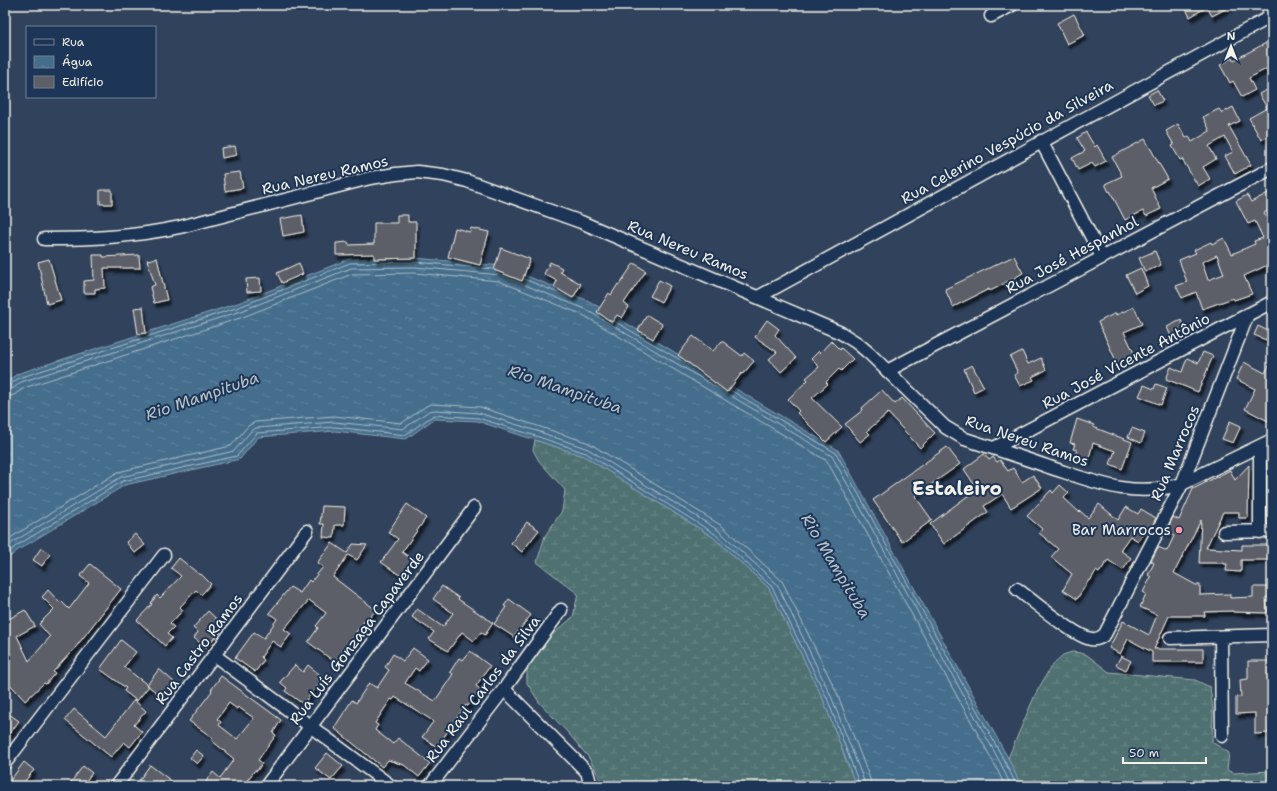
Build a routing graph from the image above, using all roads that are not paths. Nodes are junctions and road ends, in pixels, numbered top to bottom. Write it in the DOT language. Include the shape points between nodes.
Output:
graph roads {
  1 [pos="1012,5"];
  2 [pos="1266,5"];
  3 [pos="991,16"];
  4 [pos="1272,16"];
  5 [pos="1041,142"];
  6 [pos="1272,168"];
  7 [pos="44,240"];
  8 [pos="1102,257"];
  9 [pos="758,297"];
  10 [pos="1272,302"];
  11 [pos="1248,314"];
  12 [pos="887,371"];
  13 [pos="1272,440"];
  14 [pos="1260,446"];
  15 [pos="994,448"];
  16 [pos="1182,484"];
  17 [pos="474,508"];
  18 [pos="307,531"];
  19 [pos="1266,531"];
  20 [pos="1224,532"];
  21 [pos="164,555"];
  22 [pos="1017,589"];
  23 [pos="561,610"];
  24 [pos="1272,635"];
  25 [pos="1221,636"];
  26 [pos="1170,638"];
  27 [pos="214,655"];
  28 [pos="504,689"];
  29 [pos="310,727"];
  30 [pos="1222,736"];
  31 [pos="5,763"];
  32 [pos="116,786"];
  33 [pos="266,786"];
  34 [pos="391,786"];
  35 [pos="430,786"];
  36 [pos="591,786"];
  1 -- 3 [label="street"];
  2 -- 4 [label="street"];
  4 -- 5 [label="street, Rua Celerino Vespúcio da Silveira"];
  5 -- 8 [label="street"];
  5 -- 9 [label="street, Rua Celerino Vespúcio da Silveira"];
  6 -- 8 [label="street, Rua José Hespanhol"];
  7 -- 9 [label="street, Rua Nereu Ramos" via="94,239 151,233 370,178 417,172 467,181 553,211"];
  8 -- 12 [label="street, Rua José Hespanhol"];
  9 -- 12 [label="street, Rua Nereu Ramos" via="841,333 857,343"];
  10 -- 11 [label="street, Rua José Vicente Antônio"];
  11 -- 15 [label="street, Rua José Vicente Antônio"];
  11 -- 16 [label="street, Rua Marrocos"];
  12 -- 15 [label="street, Rua Nereu Ramos" via="945,427 965,438"];
  13 -- 14 [label="street, Rua Nereu Ramos"];
  14 -- 16 [label="street, Rua Nereu Ramos"];
  14 -- 19 [label="street"];
  15 -- 16 [label="street, Rua Nereu Ramos" via="1126,490 1162,489"];
  16 -- 22 [label="street, Rua Marrocos" via="1109,629 1100,639 1091,639 1076,632"];
  17 -- 29 [label="street, Rua Luís Gonzaga Capaverde"];
  18 -- 27 [label="street, Rua Castro Ramos"];
  19 -- 20 [label="street"];
  21 -- 31 [label="street"];
  23 -- 28 [label="street, Rua Raul Carlos da Silva"];
  24 -- 25 [label="street"];
  25 -- 26 [label="street"];
  25 -- 30 [label="street"];
  27 -- 29 [label="street"];
  27 -- 32 [label="street, Rua Castro Ramos"];
  28 -- 35 [label="street, Rua Raul Carlos da Silva"];
  28 -- 36 [label="street" via="587,772"];
  29 -- 33 [label="street, Rua Luís Gonzaga Capaverde"];
  29 -- 34 [label="street"];
}
